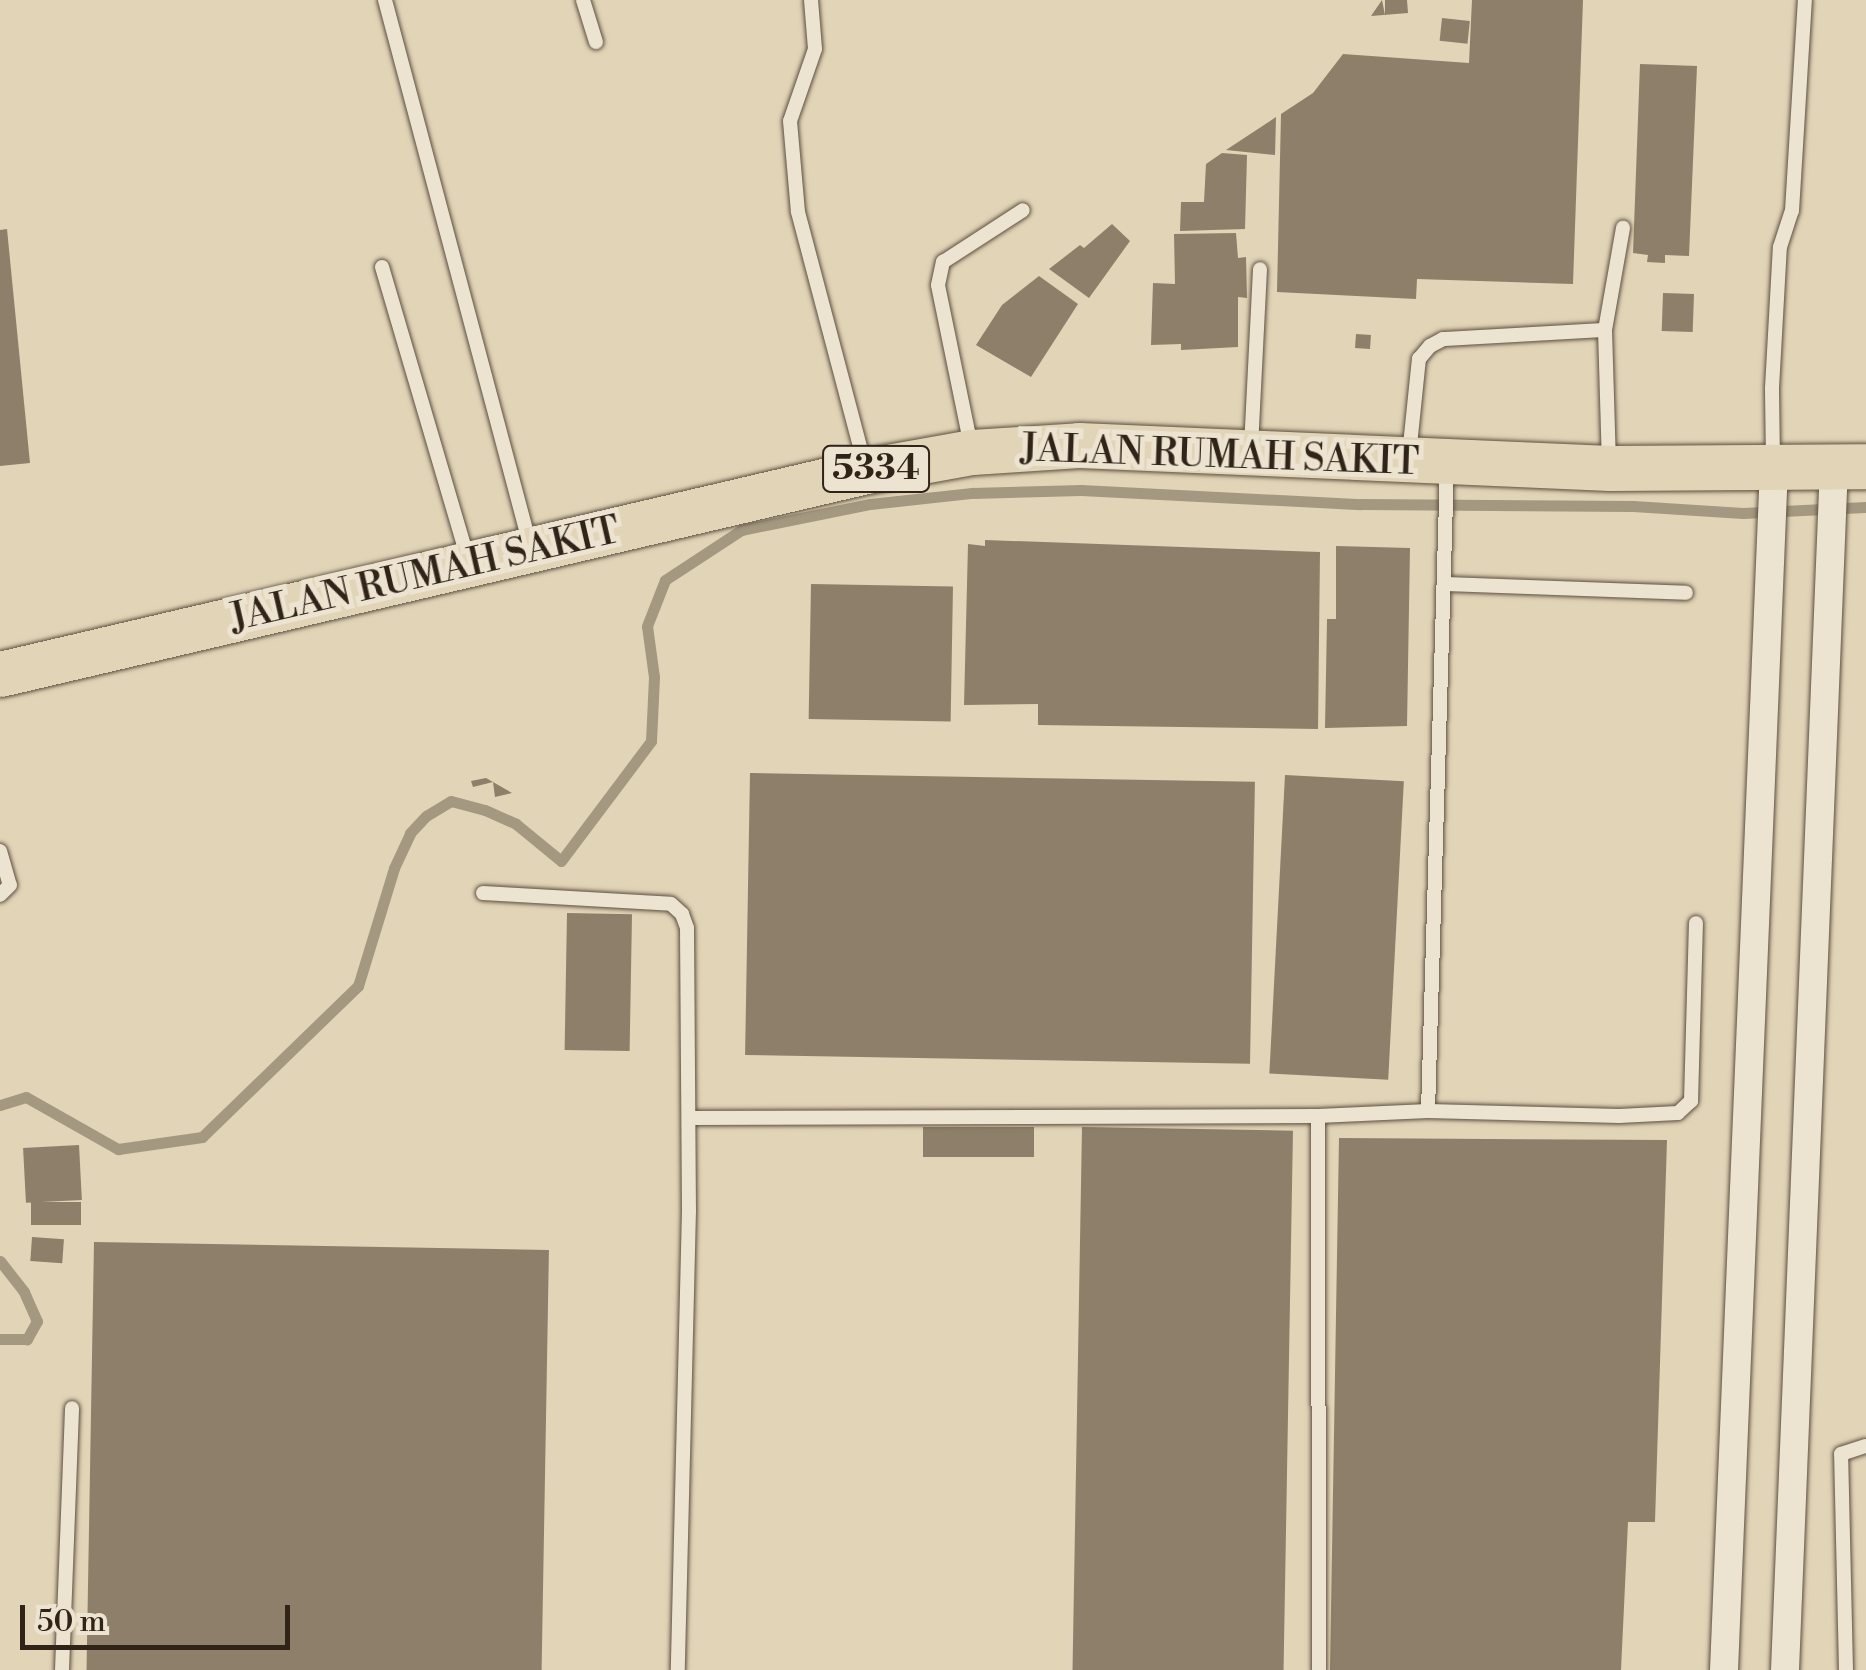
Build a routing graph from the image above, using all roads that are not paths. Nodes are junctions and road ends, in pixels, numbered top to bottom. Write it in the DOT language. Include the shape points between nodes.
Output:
graph roads {
  1 [pos="384,0"];
  2 [pos="583,0"];
  3 [pos="810,0"];
  4 [pos="1805,0"];
  5 [pos="596,42"];
  6 [pos="1023,210"];
  7 [pos="1623,228"];
  8 [pos="382,268"];
  9 [pos="1260,269"];
  10 [pos="1605,330"];
  11 [pos="972,452"];
  12 [pos="1251,452"];
  13 [pos="1610,468"];
  14 [pos="866,470"];
  15 [pos="1434,470"];
  16 [pos="1845,478"];
  17 [pos="1773,485"];
  18 [pos="531,550"];
  19 [pos="470,565"];
  20 [pos="1446,584"];
  21 [pos="1686,594"];
  22 [pos="0,674"];
  23 [pos="0,851"];
  24 [pos="482,893"];
  25 [pos="0,895"];
  26 [pos="1696,923"];
  27 [pos="1428,1111"];
  28 [pos="1318,1116"];
  29 [pos="690,1118"];
  30 [pos="72,1408"];
  31 [pos="1866,1446"];
  32 [pos="62,1670"];
  33 [pos="678,1670"];
  34 [pos="1319,1670"];
  35 [pos="1724,1670"];
  36 [pos="1786,1670"];
  37 [pos="1846,1670"];
  1 -- 18 [label="lane"];
  2 -- 5 [label="lane"];
  3 -- 14 [label="lane" via="816,49 790,120 798,212"];
  4 -- 17 [label="lane" via="1792,211 1780,246"];
  6 -- 11 [label="lane" via="943,262 938,286"];
  7 -- 10 [label="lane"];
  8 -- 19 [label="lane"];
  9 -- 12 [label="lane"];
  10 -- 13 [label="lane"];
  10 -- 15 [label="lane" via="1443,338 1430,346 1419,359"];
  11 -- 12 [label="main road, JALAN RUMAH SAKIT / 5334" via="1079,446"];
  11 -- 14 [label="main road, JALAN RUMAH SAKIT / 5334"];
  12 -- 15 [label="main road, JALAN RUMAH SAKIT / 5334"];
  13 -- 15 [label="main road, JALAN RUMAH SAKIT / 5334"];
  13 -- 17 [label="main road, JALAN RUMAH SAKIT / 5334"];
  14 -- 18 [label="main road, JALAN RUMAH SAKIT / 5334"];
  15 -- 20 [label="lane" via="1446,514"];
  16 -- 17 [label="main road, JALAN RUMAH SAKIT / 5334"];
  16 -- 36 [label="street" via="1832,532"];
  17 -- 35 [label="street"];
  18 -- 19 [label="main road, JALAN RUMAH SAKIT / 5334"];
  19 -- 22 [label="main road, JALAN RUMAH SAKIT / 5334"];
  20 -- 21 [label="lane"];
  20 -- 27 [label="lane"];
  23 -- 25 [label="lane" via="10,885"];
  24 -- 29 [label="lane" via="671,904 682,914"];
  26 -- 27 [label="lane" via="1690,1101 1678,1112"];
  27 -- 28 [label="lane"];
  28 -- 29 [label="lane"];
  28 -- 34 [label="lane"];
  29 -- 33 [label="lane"];
  30 -- 32 [label="lane"];
  31 -- 37 [label="lane" via="1840,1454"];
}
